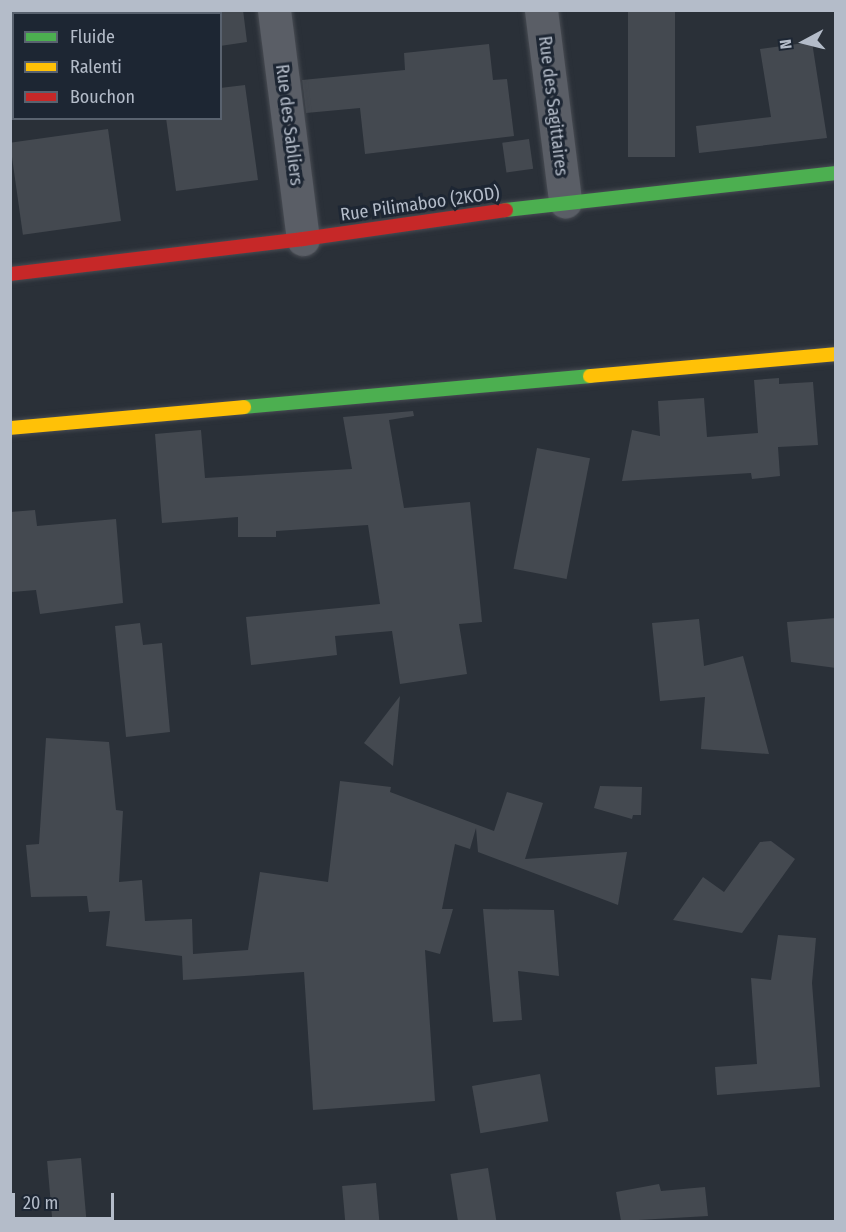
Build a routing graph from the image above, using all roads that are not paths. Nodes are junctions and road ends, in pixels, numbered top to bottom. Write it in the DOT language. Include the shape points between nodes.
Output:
graph roads {
  1 [pos="274,10"];
  2 [pos="541,10"];
  3 [pos="836,173"];
  4 [pos="565,201"];
  5 [pos="303,239"];
  6 [pos="10,274"];
  7 [pos="836,354"];
  8 [pos="10,428"];
  1 -- 5 [label="street, Rue des Sabliers"];
  2 -- 4 [label="street, Rue des Sagittaires"];
  3 -- 4 [label="street, Rue Pilimaboo (2KOD)"];
  4 -- 5 [label="street, Rue Pilimaboo (2KOD)"];
  5 -- 6 [label="street, Rue Pilimaboo (2KOD)"];
  7 -- 8 [label="street"];
}
